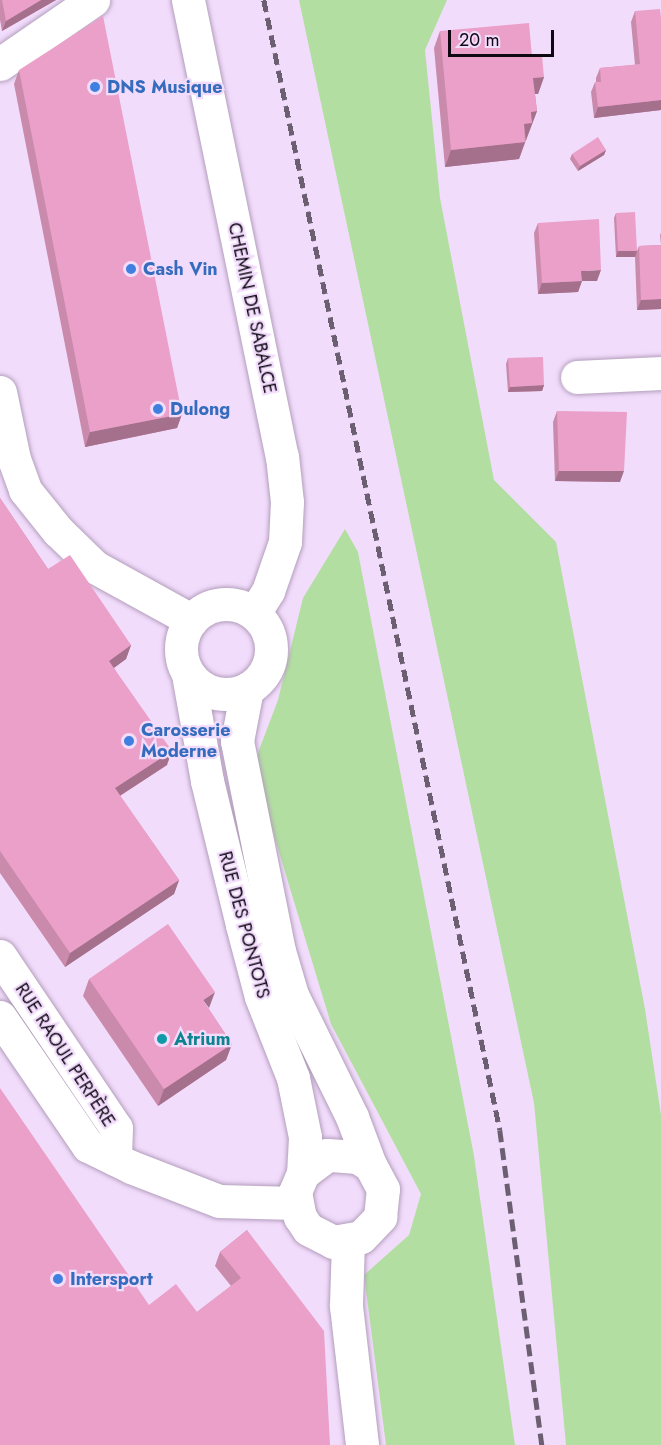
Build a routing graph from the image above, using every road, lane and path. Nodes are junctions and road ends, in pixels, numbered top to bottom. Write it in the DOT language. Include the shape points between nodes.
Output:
graph roads {
  1 [pos="93,0"];
  2 [pos="188,0"];
  3 [pos="0,64"];
  4 [pos="661,373"];
  5 [pos="577,377"];
  6 [pos="0,392"];
  7 [pos="254,613"];
  8 [pos="191,620"];
  9 [pos="188,674"];
  10 [pos="247,689"];
  11 [pos="0,956"];
  12 [pos="0,1017"];
  13 [pos="115,1159"];
  14 [pos="370,1165"];
  15 [pos="299,1188"];
  16 [pos="348,1242"];
  17 [pos="362,1445"];
  1 -- 3 [label="street"];
  2 -- 7 [label="street, CHEMIN DE SABALCE" via="282,456 287,502 285,542 268,591"];
  4 -- 5 [label="street"];
  6 -- 8 [label="street" via="25,490 52,524 95,567"];
  7 -- 8 [label="street" via="228,603 201,611"];
  7 -- 10 [label="street" via="269,633 271,652 265,671"];
  8 -- 9 [label="street" via="180,647"];
  9 -- 10 [label="street" via="208,691 222,694"];
  9 -- 15 [label="street, RUE DES PONTOTS" via="207,781 242,925 261,997 293,1078 304,1137"];
  10 -- 14 [label="street, RUE DES PONTOTS" via="239,714 239,761 279,951 292,995 352,1117"];
  11 -- 13 [label="street, RUE RAOUL PERPÈRE" via="116,1128"];
  12 -- 13 [label="street, RUE RAOUL PERPÈRE" via="88,1146"];
  13 -- 15 [label="street, RUE RAOUL PERPÈRE" via="219,1201"];
  14 -- 15 [label="street" via="342,1153 313,1162"];
  14 -- 16 [label="street" via="384,1189 384,1203 372,1228"];
  15 -- 16 [label="street" via="308,1229 333,1242"];
  16 -- 17 [label="street" via="346,1306"];
}
